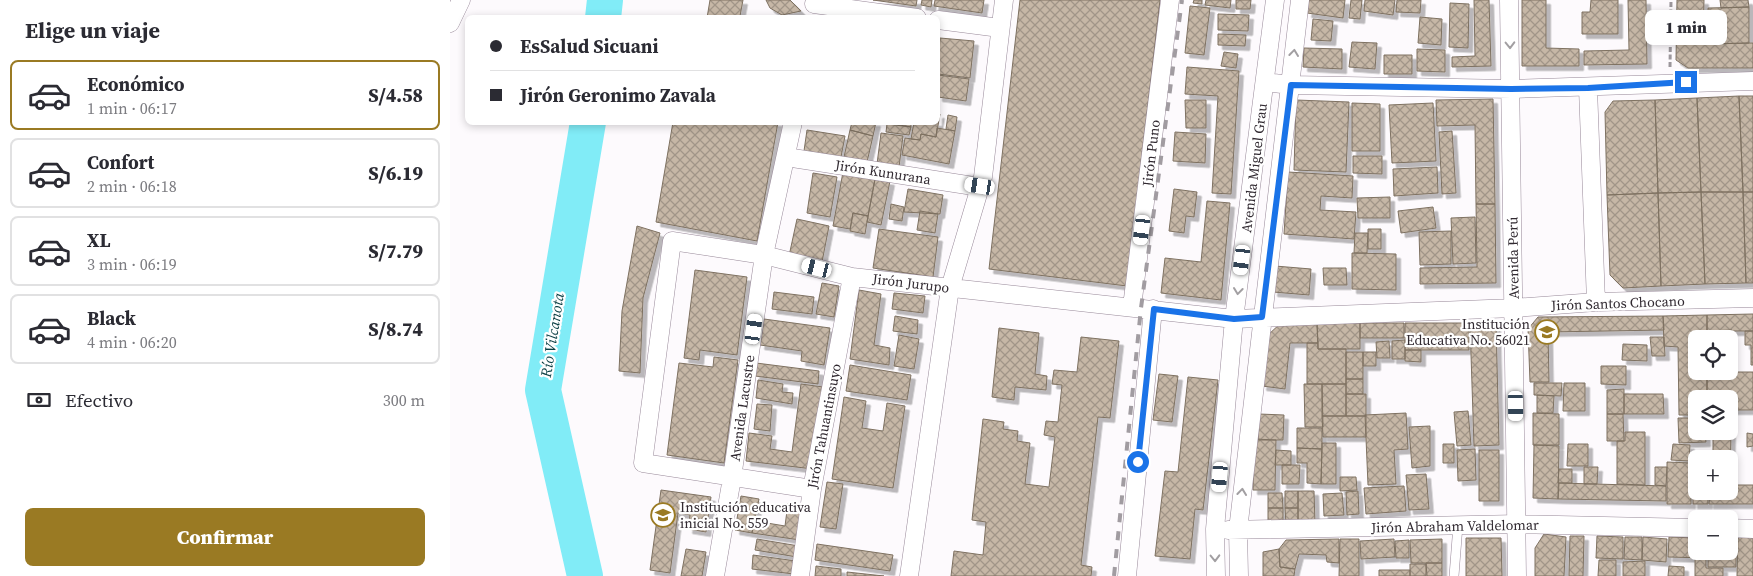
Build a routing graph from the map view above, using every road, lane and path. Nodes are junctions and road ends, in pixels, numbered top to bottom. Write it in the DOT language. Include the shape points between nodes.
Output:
graph roads {
  1 [pos="461,0"];
  2 [pos="1004,0"];
  3 [pos="1170,0"];
  4 [pos="1275,0"];
  5 [pos="1300,0"];
  6 [pos="1509,0"];
  7 [pos="1671,0"];
  8 [pos="813,7"];
  9 [pos="889,15"];
  10 [pos="940,20"];
  11 [pos="450,24"];
  12 [pos="1000,28"];
  13 [pos="1753,80"];
  14 [pos="1265,82"];
  15 [pos="1669,83"];
  16 [pos="1291,85"];
  17 [pos="1588,88"];
  18 [pos="1511,89"];
  19 [pos="791,125"];
  20 [pos="786,157"];
  21 [pos="980,186"];
  22 [pos="764,255"];
  23 [pos="852,277"];
  24 [pos="950,288"];
  25 [pos="1753,298"];
  26 [pos="1596,302"];
  27 [pos="1132,307"];
  28 [pos="1514,308"];
  29 [pos="1154,309"];
  30 [pos="1262,317"];
  31 [pos="1234,319"];
  32 [pos="732,478"];
  33 [pos="812,489"];
  34 [pos="1518,524"];
  35 [pos="1458,525"];
  36 [pos="1688,528"];
  37 [pos="1738,528"];
  38 [pos="1215,529"];
  39 [pos="1753,529"];
  40 [pos="1238,530"];
  41 [pos="715,576"];
  42 [pos="800,576"];
  43 [pos="909,576"];
  44 [pos="1127,576"];
  45 [pos="1216,576"];
  46 [pos="1238,576"];
  47 [pos="1454,576"];
  48 [pos="1517,576"];
  1 -- 11 [label="street"];
  2 -- 12 [label="street"];
  3 -- 27 [label="street, Jirón Puno"];
  4 -- 14 [label="street, Avenida Miguel Grau"];
  16 -- 5 [label="street, Avenida Miguel Grau, one-way"];
  6 -- 18 [label="street, Avenida Perú, one-way"];
  7 -- 15 [label="path"];
  8 -- 9 [label="street"];
  10 -- 12 [label="street"];
  12 -- 21 [label="street"];
  13 -- 15 [label="street"];
  14 -- 16 [label="street"];
  14 -- 31 [label="street, Avenida Miguel Grau, one-way"];
  15 -- 17 [label="street"];
  16 -- 18 [label="street"];
  16 -- 30 [label="street, Avenida Miguel Grau"];
  17 -- 18 [label="street"];
  17 -- 26 [label="street"];
  18 -- 28 [label="street, Avenida Perú"];
  19 -- 20 [label="street, Avenida Lacustre"];
  20 -- 21 [label="street, Jirón Kunurana"];
  20 -- 22 [label="street, Avenida Lacustre"];
  21 -- 24 [label="street"];
  22 -- 23 [label="street, Jirón Jurupo"];
  22 -- 32 [label="street, Avenida Lacustre"];
  22 -- 32 [label="street, Jirón Jurupo" via="672,241 643,463"];
  23 -- 24 [label="street, Jirón Jurupo"];
  23 -- 33 [label="street, Jirón Tahuantinsuyo"];
  24 -- 27 [label="street, Jirón Jurupo"];
  24 -- 43 [label="street"];
  25 -- 26 [label="street, Jirón Santos Chocano"];
  26 -- 28 [label="street, Jirón Santos Chocano"];
  27 -- 29 [label="street, Jirón Jurupo"];
  28 -- 30 [label="street, Jirón Santos Chocano"];
  28 -- 34 [label="street, Avenida Perú"];
  29 -- 31 [label="street, Jirón Santos Chocano"];
  29 -- 44 [label="street"];
  30 -- 31 [label="street, Jirón Santos Chocano"];
  40 -- 30 [label="street, Avenida Miguel Grau, one-way"];
  31 -- 38 [label="street, Avenida Miguel Grau"];
  32 -- 33 [label="street"];
  32 -- 41 [label="street, Avenida Lacustre"];
  33 -- 42 [label="street, Jirón Tahuantinsuyo"];
  34 -- 35 [label="street, Jirón Abraham Valdelomar"];
  34 -- 36 [label="street, Jirón Abraham Valdelomar"];
  34 -- 48 [label="street, Avenida Perú"];
  35 -- 40 [label="street, Jirón Abraham Valdelomar"];
  35 -- 47 [label="lane"];
  37 -- 39 [label="street"];
  38 -- 40 [label="street, Jirón Abraham Valdelomar"];
  38 -- 45 [label="street, Avenida Miguel Grau, one-way"];
  40 -- 46 [label="street, Avenida Miguel Grau"];
}
